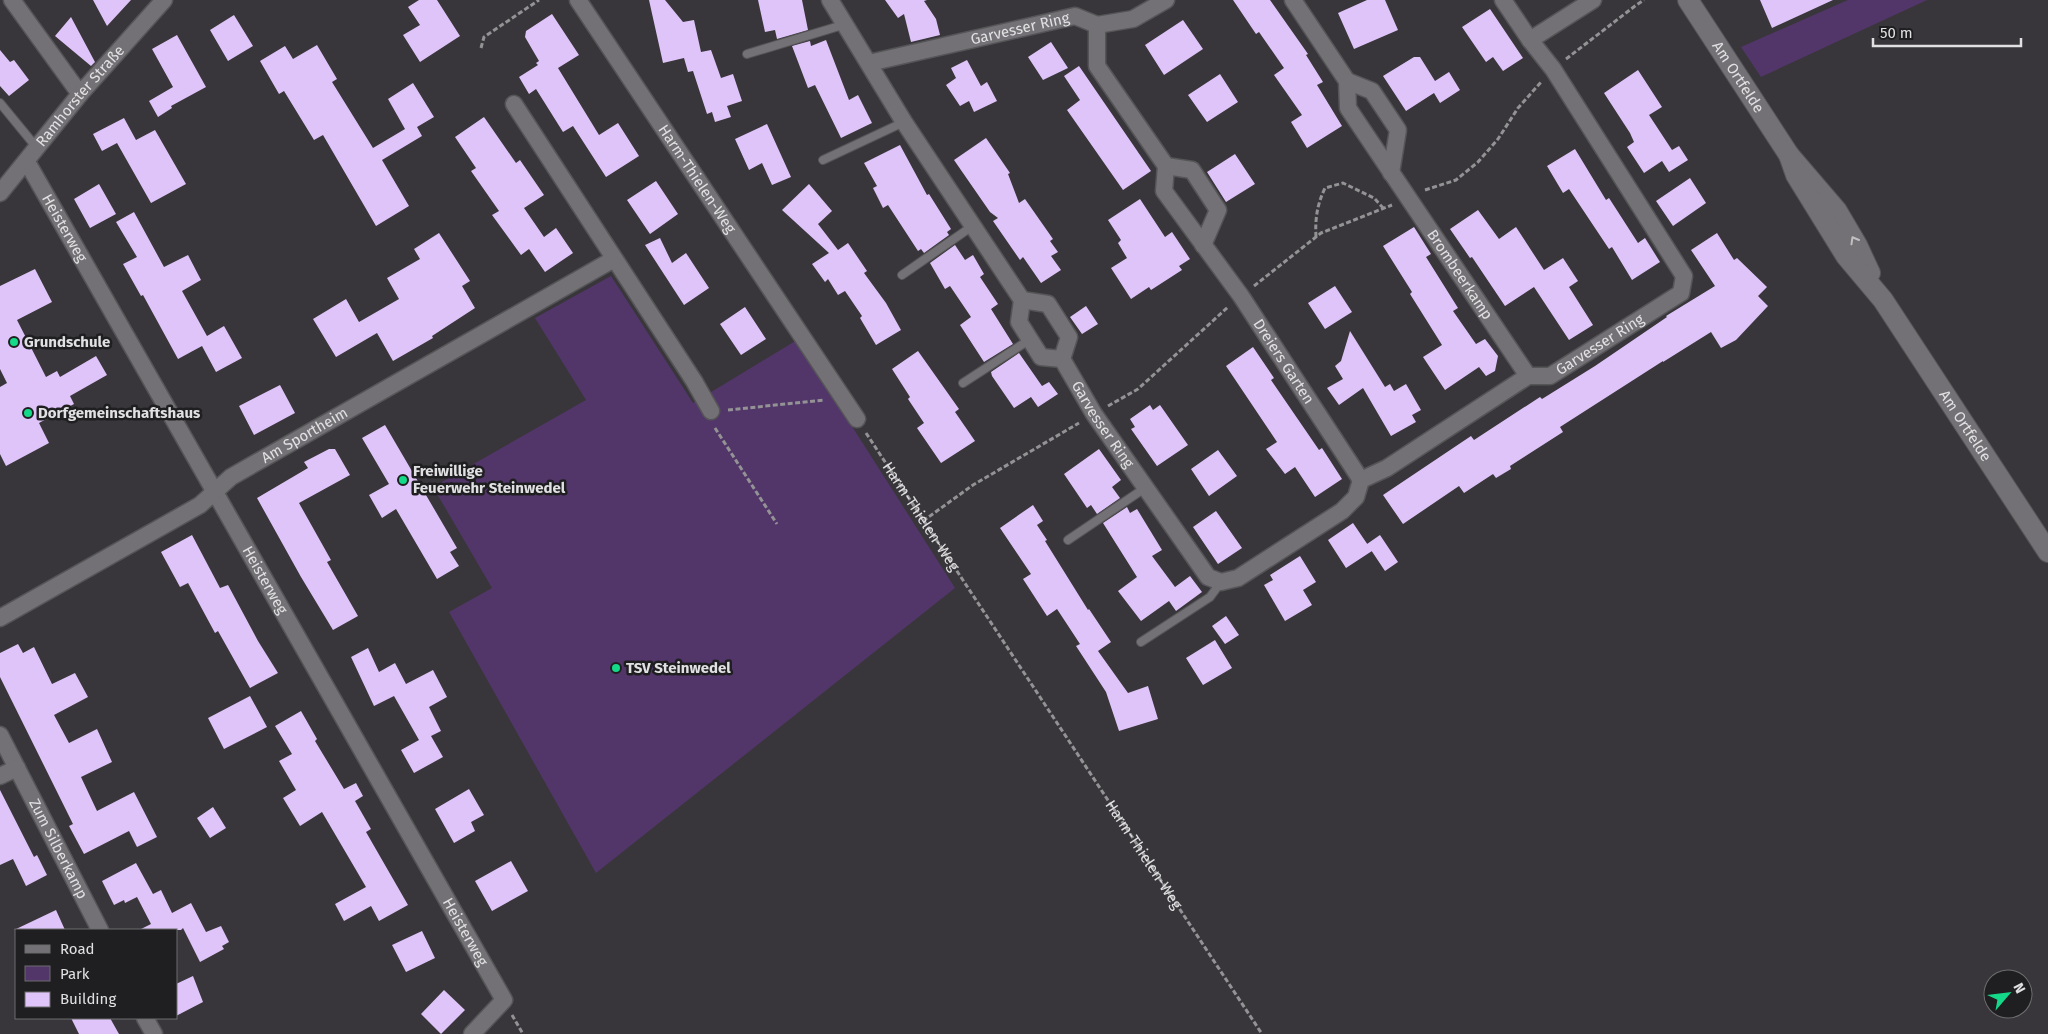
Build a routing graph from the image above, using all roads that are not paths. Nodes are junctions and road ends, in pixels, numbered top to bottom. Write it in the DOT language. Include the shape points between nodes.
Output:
graph roads {
  1 [pos="12,0"];
  2 [pos="164,0"];
  3 [pos="578,0"];
  4 [pos="830,0"];
  5 [pos="1166,0"];
  6 [pos="1293,0"];
  7 [pos="1503,0"];
  8 [pos="1593,0"];
  9 [pos="1688,0"];
  10 [pos="846,24"];
  11 [pos="1097,25"];
  12 [pos="1530,40"];
  13 [pos="748,54"];
  14 [pos="869,63"];
  15 [pos="1347,81"];
  16 [pos="80,94"];
  17 [pos="0,103"];
  18 [pos="514,104"];
  19 [pos="904,122"];
  20 [pos="37,148"];
  21 [pos="823,160"];
  22 [pos="27,162"];
  23 [pos="1166,166"];
  24 [pos="1391,173"];
  25 [pos="0,193"];
  26 [pos="974,226"];
  27 [pos="1203,246"];
  28 [pos="614,259"];
  29 [pos="902,275"];
  30 [pos="1022,300"];
  31 [pos="1029,340"];
  32 [pos="1062,359"];
  33 [pos="1528,376"];
  34 [pos="963,383"];
  35 [pos="711,412"];
  36 [pos="857,419"];
  37 [pos="1361,480"];
  38 [pos="1145,488"];
  39 [pos="215,492"];
  40 [pos="1068,540"];
  41 [pos="2048,552"];
  42 [pos="1221,582"];
  43 [pos="0,618"];
  44 [pos="1141,642"];
  45 [pos="0,735"];
  46 [pos="17,768"];
  47 [pos="0,776"];
  48 [pos="99,929"];
  49 [pos="146,1019"];
  50 [pos="154,1034"];
  51 [pos="472,1034"];
  1 -- 16 [label="street"];
  2 -- 16 [label="street, Ramhorster Straße"];
  3 -- 36 [label="street, Harm-Thielen-Weg"];
  4 -- 10 [label="street"];
  5 -- 11 [label="street, Garvesser Ring" via="1133,20"];
  6 -- 15 [label="street"];
  7 -- 12 [label="street, Garvesser Ring"];
  8 -- 12 [label="street"];
  9 -- 41 [label="street, Am Ortfelde" via="1789,155 1796,175 1846,256 1883,300"];
  10 -- 13 [label="lane"];
  10 -- 14 [label="street"];
  11 -- 14 [label="street, Garvesser Ring" via="1075,16"];
  11 -- 23 [label="street" via="1097,66"];
  12 -- 33 [label="street, Garvesser Ring" via="1553,69 1684,276 1682,293 1550,376"];
  14 -- 19 [label="street"];
  15 -- 24 [label="street, Brombeerkamp" via="1348,108"];
  15 -- 24 [label="street" via="1372,91 1398,130"];
  16 -- 20 [label="street, Ramhorster Straße"];
  17 -- 20 [label="lane"];
  18 -- 28 [label="street"];
  19 -- 21 [label="lane"];
  19 -- 26 [label="street"];
  20 -- 22 [label="street, Ramhorster Straße"];
  22 -- 25 [label="street, Ramhorster Straße"];
  22 -- 39 [label="street, Heisterweg"];
  23 -- 27 [label="street, Dreiers Garten" via="1164,191"];
  23 -- 27 [label="street" via="1192,170 1218,210"];
  24 -- 33 [label="street, Brombeerkamp"];
  26 -- 29 [label="lane"];
  26 -- 30 [label="street"];
  27 -- 37 [label="street, Dreiers Garten" via="1242,296"];
  28 -- 35 [label="street"];
  28 -- 39 [label="street, Am Sportheim" via="230,477"];
  30 -- 31 [label="street" via="1019,322"];
  30 -- 32 [label="street" via="1048,304 1069,337"];
  31 -- 32 [label="street" via="1041,358"];
  31 -- 34 [label="lane"];
  32 -- 38 [label="street, Garvesser Ring" via="1094,414"];
  33 -- 37 [label="street, Garvesser Ring" via="1387,468"];
  37 -- 42 [label="street" via="1356,497 1342,511 1238,578"];
  38 -- 40 [label="lane"];
  38 -- 42 [label="street, Garvesser Ring" via="1208,577"];
  39 -- 43 [label="street, Am Sportheim" via="200,505"];
  39 -- 51 [label="street, Heisterweg" via="504,1000"];
  42 -- 44 [label="lane" via="1210,597"];
  45 -- 46 [label="street, Zum Silberkamp"];
  46 -- 47 [label="street"];
  46 -- 48 [label="street, Zum Silberkamp"];
  49 -- 50 [label="street"];
}
